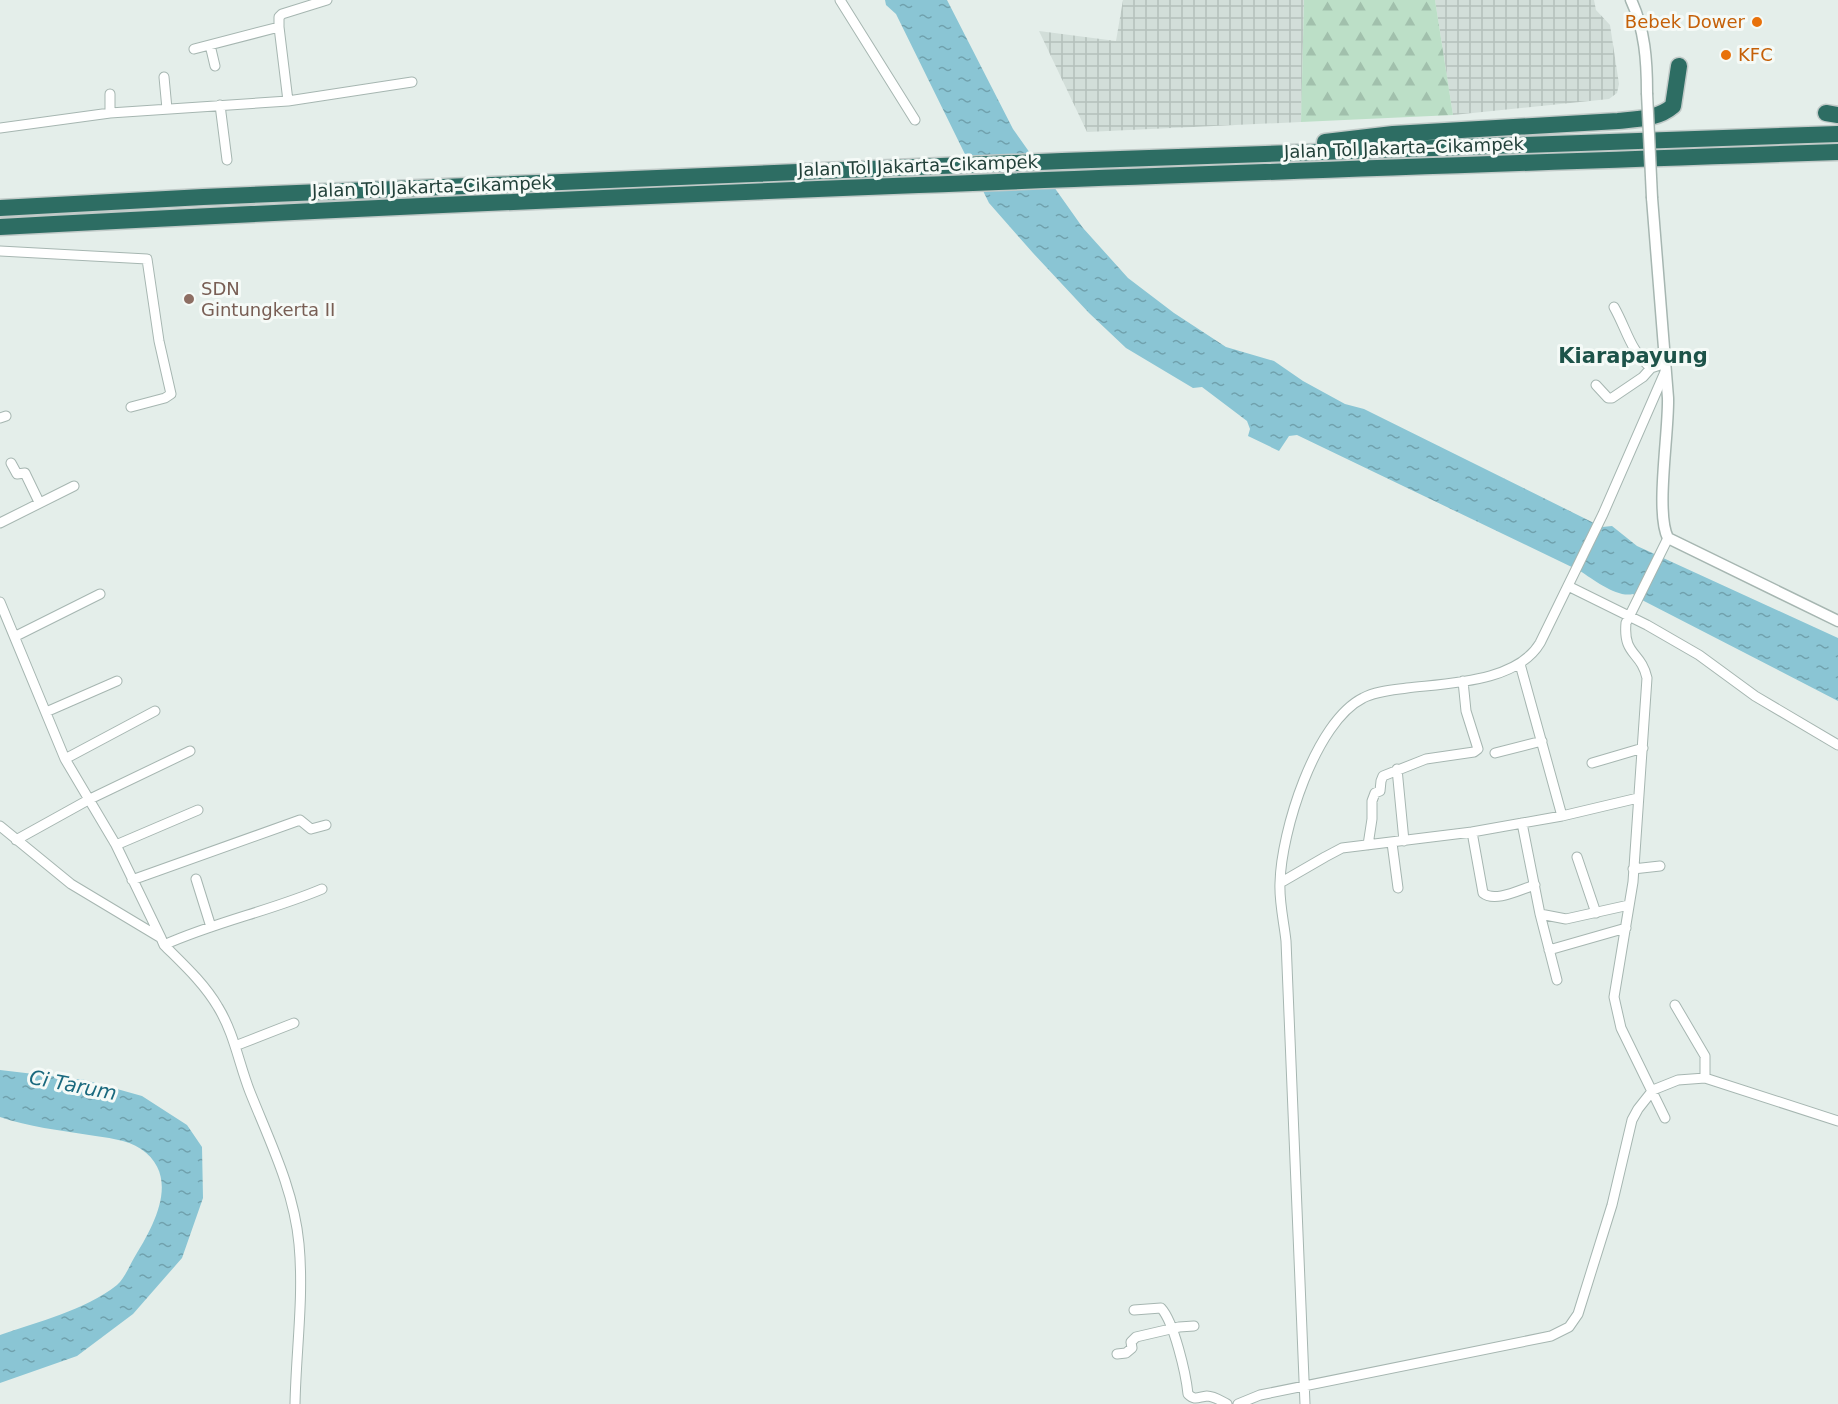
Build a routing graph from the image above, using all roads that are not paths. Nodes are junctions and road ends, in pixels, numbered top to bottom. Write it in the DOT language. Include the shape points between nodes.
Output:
graph roads {
  1 [pos="327,0"];
  2 [pos="840,0"];
  3 [pos="1631,0"];
  4 [pos="279,27"];
  5 [pos="210,45"];
  6 [pos="194,50"];
  7 [pos="216,66"];
  8 [pos="1679,66"];
  9 [pos="164,77"];
  10 [pos="412,82"];
  11 [pos="110,94"];
  12 [pos="288,101"];
  13 [pos="220,105"];
  14 [pos="167,109"];
  15 [pos="110,113"];
  16 [pos="915,120"];
  17 [pos="0,128"];
  18 [pos="1838,134"];
  19 [pos="1838,152"];
  20 [pos="1205,156"];
  21 [pos="227,160"];
  22 [pos="0,208"];
  23 [pos="0,227"];
  24 [pos="0,251"];
  25 [pos="1614,307"];
  26 [pos="1652,368"];
  27 [pos="1666,368"];
  28 [pos="1596,385"];
  29 [pos="131,407"];
  30 [pos="11,463"];
  31 [pos="74,486"];
  32 [pos="39,502"];
  33 [pos="0,523"];
  34 [pos="1668,538"];
  35 [pos="1568,586"];
  36 [pos="100,594"];
  37 [pos="0,602"];
  38 [pos="1628,616"];
  39 [pos="1838,621"];
  40 [pos="15,636"];
  41 [pos="1521,664"];
  42 [pos="117,681"];
  43 [pos="1463,681"];
  44 [pos="155,711"];
  45 [pos="46,712"];
  46 [pos="1542,741"];
  47 [pos="1838,745"];
  48 [pos="1643,748"];
  49 [pos="190,751"];
  50 [pos="1495,753"];
  51 [pos="65,759"];
  52 [pos="1592,763"];
  53 [pos="1397,769"];
  54 [pos="1638,798"];
  55 [pos="90,799"];
  56 [pos="198,810"];
  57 [pos="1562,816"];
  58 [pos="1522,823"];
  59 [pos="326,825"];
  60 [pos="0,826"];
  61 [pos="1472,832"];
  62 [pos="16,840"];
  63 [pos="1404,841"];
  64 [pos="1392,843"];
  65 [pos="116,845"];
  66 [pos="1368,845"];
  67 [pos="1577,857"];
  68 [pos="1660,866"];
  69 [pos="1633,869"];
  70 [pos="196,879"];
  71 [pos="132,880"];
  72 [pos="1280,883"];
  73 [pos="1535,885"];
  74 [pos="1398,888"];
  75 [pos="322,890"];
  76 [pos="1629,905"];
  77 [pos="1596,913"];
  78 [pos="1540,914"];
  79 [pos="211,927"];
  80 [pos="1626,928"];
  81 [pos="163,941"];
  82 [pos="1549,950"];
  83 [pos="1557,980"];
  84 [pos="1675,1005"];
  85 [pos="294,1023"];
  86 [pos="235,1046"];
  87 [pos="1705,1078"];
  88 [pos="1653,1090"];
  89 [pos="1665,1118"];
  90 [pos="1838,1121"];
  91 [pos="1134,1310"];
  92 [pos="1194,1326"];
  93 [pos="1170,1329"];
  94 [pos="1117,1354"];
  95 [pos="1306,1385"];
  96 [pos="295,1404"];
  97 [pos="1227,1404"];
  98 [pos="1238,1404"];
  99 [pos="1305,1404"];
  1 -- 4 [label="street" via="282,14"];
  2 -- 16 [label="street"];
  3 -- 27 [label="street, bridge" via="1646,54 1652,198"];
  4 -- 5 [label="street"];
  4 -- 12 [label="street"];
  5 -- 6 [label="street"];
  5 -- 7 [label="street"];
  8 -- 20 [label="highway" via="1674,106 1652,118 1393,134"];
  9 -- 14 [label="street"];
  10 -- 12 [label="street"];
  11 -- 15 [label="street"];
  12 -- 13 [label="street"];
  13 -- 14 [label="street"];
  13 -- 21 [label="street"];
  14 -- 15 [label="street"];
  15 -- 17 [label="street"];
  18 -- 20 [label="highway, Jalan Tol Jakarta–Cikampek"];
  19 -- 23 [label="highway, Jalan Tol Jakarta–Cikampek" via="1075,179"];
  20 -- 22 [label="highway, Jalan Tol Jakarta–Cikampek"];
  24 -- 29 [label="street" via="147,259 171,394"];
  25 -- 26 [label="street" via="1635,352"];
  26 -- 27 [label="street"];
  26 -- 28 [label="street" via="1612,398"];
  27 -- 34 [label="street" via="1669,419 1662,511"];
  27 -- 35 [label="street"];
  30 -- 32 [label="street" via="17,474 25,473"];
  31 -- 32 [label="street"];
  32 -- 33 [label="street"];
  34 -- 38 [label="street"];
  34 -- 39 [label="street"];
  35 -- 38 [label="street"];
  35 -- 41 [label="street" via="1535,651"];
  36 -- 40 [label="street"];
  37 -- 40 [label="street"];
  38 -- 47 [label="street" via="1699,656 1755,696"];
  38 -- 48 [label="street" via="1628,647 1642,664 1647,678"];
  40 -- 45 [label="street"];
  41 -- 43 [label="street"];
  41 -- 46 [label="street"];
  42 -- 45 [label="street"];
  43 -- 53 [label="street" via="1466,711 1478,749"];
  43 -- 72 [label="street" via="1376,693 1337,718 1305,779 1285,844"];
  44 -- 51 [label="street"];
  45 -- 51 [label="street"];
  46 -- 50 [label="street"];
  46 -- 57 [label="street"];
  48 -- 52 [label="street"];
  48 -- 54 [label="street"];
  49 -- 55 [label="street"];
  51 -- 55 [label="street"];
  53 -- 63 [label="street"];
  53 -- 66 [label="street" via="1383,776 1380,791 1373,797"];
  54 -- 57 [label="street"];
  54 -- 69 [label="street"];
  55 -- 62 [label="street"];
  55 -- 65 [label="street"];
  56 -- 65 [label="street"];
  57 -- 58 [label="street"];
  58 -- 61 [label="street"];
  58 -- 73 [label="street"];
  59 -- 71 [label="street" via="311,829 300,819"];
  60 -- 62 [label="street"];
  61 -- 63 [label="street"];
  61 -- 73 [label="street" via="1483,893 1494,897"];
  62 -- 81 [label="street" via="71,884"];
  63 -- 64 [label="street"];
  64 -- 66 [label="street"];
  64 -- 74 [label="street"];
  65 -- 71 [label="street"];
  66 -- 72 [label="street" via="1342,848"];
  67 -- 77 [label="street"];
  68 -- 69 [label="street"];
  69 -- 76 [label="street"];
  70 -- 79 [label="street" via="198,901"];
  71 -- 81 [label="street"];
  72 -- 95 [label="street"];
  73 -- 78 [label="street"];
  75 -- 79 [label="street"];
  76 -- 77 [label="street"];
  76 -- 80 [label="street"];
  77 -- 78 [label="street" via="1566,920"];
  78 -- 82 [label="street"];
  79 -- 81 [label="street"];
  80 -- 82 [label="street"];
  80 -- 88 [label="street" via="1615,1006 1621,1028"];
  81 -- 86 [label="street" via="219,1007"];
  82 -- 83 [label="street"];
  84 -- 87 [label="street" via="1705,1056"];
  85 -- 86 [label="street"];
  86 -- 96 [label="street" via="293,1201 299,1245"];
  87 -- 88 [label="street" via="1678,1080"];
  87 -- 90 [label="street"];
  88 -- 89 [label="street"];
  88 -- 95 [label="street" via="1632,1120 1612,1204 1578,1314 1569,1327 1551,1336"];
  91 -- 93 [label="street" via="1161,1308"];
  92 -- 93 [label="street"];
  93 -- 94 [label="street" via="1136,1337 1129,1351"];
  93 -- 97 [label="street" via="1182,1360 1188,1394 1197,1399 1214,1397"];
  95 -- 98 [label="street"];
  95 -- 99 [label="street"];
}
